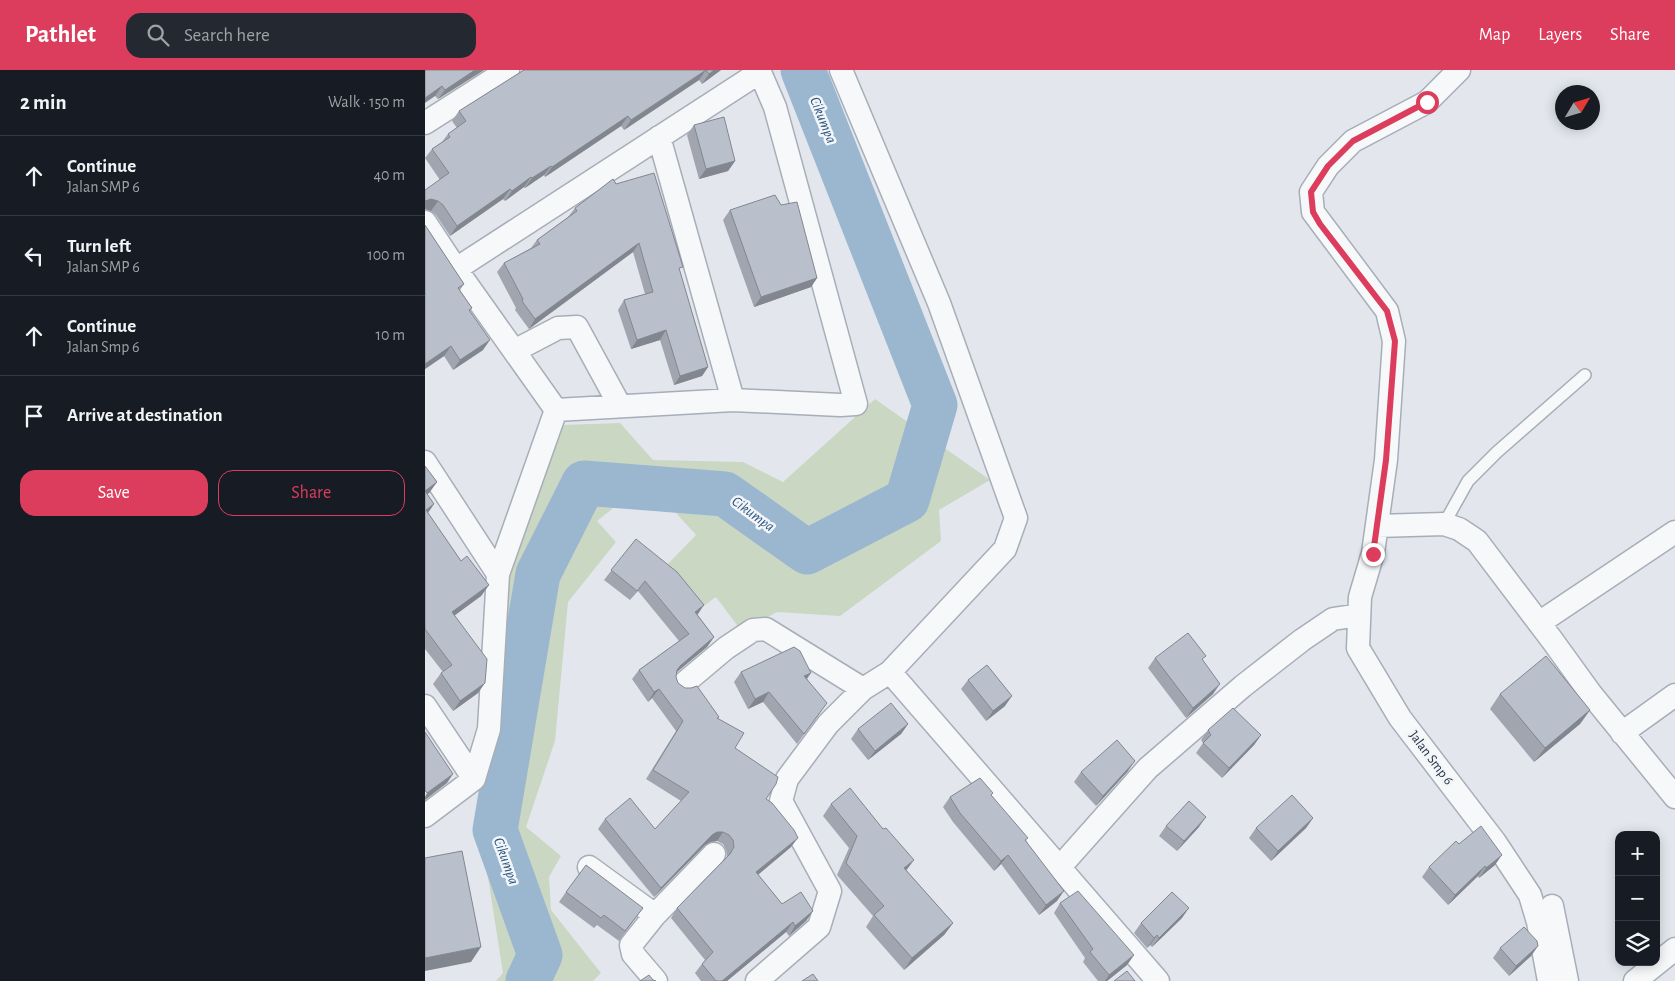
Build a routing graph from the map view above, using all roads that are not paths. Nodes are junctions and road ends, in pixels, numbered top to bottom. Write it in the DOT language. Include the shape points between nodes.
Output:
graph roads {
  1 [pos="508,70"];
  2 [pos="841,70"];
  3 [pos="1459,70"];
  4 [pos="759,71"];
  5 [pos="425,122"];
  6 [pos="659,137"];
  7 [pos="425,222"];
  8 [pos="456,268"];
  9 [pos="514,351"];
  10 [pos="1585,375"];
  11 [pos="733,400"];
  12 [pos="620,406"];
  13 [pos="555,410"];
  14 [pos="425,462"];
  15 [pos="1443,524"];
  16 [pos="1377,526"];
  17 [pos="1675,532"];
  18 [pos="498,574"];
  19 [pos="1359,615"];
  20 [pos="1539,622"];
  21 [pos="890,672"];
  22 [pos="682,686"];
  23 [pos="863,689"];
  24 [pos="1675,695"];
  25 [pos="425,706"];
  26 [pos="1622,732"];
  27 [pos="474,779"];
  28 [pos="1675,797"];
  29 [pos="425,816"];
  30 [pos="714,854"];
  31 [pos="589,867"];
  32 [pos="1059,868"];
  33 [pos="1552,906"];
  34 [pos="655,915"];
  35 [pos="1675,949"];
  36 [pos="656,981"];
  37 [pos="757,981"];
  38 [pos="1157,981"];
  39 [pos="1549,981"];
  40 [pos="1567,981"];
  41 [pos="1635,981"];
  1 -- 5 [label="street"];
  2 -- 21 [label="street" via="939,303 1016,518 1005,548"];
  3 -- 16 [label="street" via="1427,102 1353,141 1328,166 1311,192 1313,212 1387,311 1395,341 1386,460"];
  4 -- 6 [label="street"];
  4 -- 11 [label="street" via="775,107 856,404"];
  6 -- 8 [label="street"];
  6 -- 11 [label="street"];
  7 -- 8 [label="street"];
  8 -- 9 [label="street"];
  9 -- 12 [label="street" via="558,328 577,327"];
  9 -- 13 [label="street"];
  10 -- 15 [label="lane" via="1467,481"];
  11 -- 12 [label="street"];
  12 -- 13 [label="street"];
  13 -- 18 [label="street"];
  14 -- 18 [label="street"];
  15 -- 16 [label="street"];
  15 -- 20 [label="street" via="1459,529 1477,541"];
  16 -- 19 [label="street, Jalan Smp 6" via="1373,554 1360,597"];
  17 -- 20 [label="street"];
  18 -- 27 [label="street" via="489,728"];
  19 -- 32 [label="street" via="1333,619 1243,686 1148,768"];
  19 -- 39 [label="street, Jalan Smp 6" via="1358,648 1395,710 1495,842 1530,895"];
  20 -- 26 [label="street"];
  21 -- 23 [label="street"];
  21 -- 32 [label="street"];
  22 -- 23 [label="street" via="726,648 753,630 766,629"];
  23 -- 37 [label="street" via="828,724 787,779 781,800 830,891 819,927"];
  24 -- 26 [label="street"];
  25 -- 27 [label="street"];
  26 -- 28 [label="street"];
  27 -- 29 [label="street"];
  30 -- 34 [label="street"];
  31 -- 34 [label="street"];
  32 -- 38 [label="street"];
  33 -- 40 [label="street"];
  34 -- 36 [label="street" via="631,945 633,954"];
  35 -- 41 [label="street"];
}
